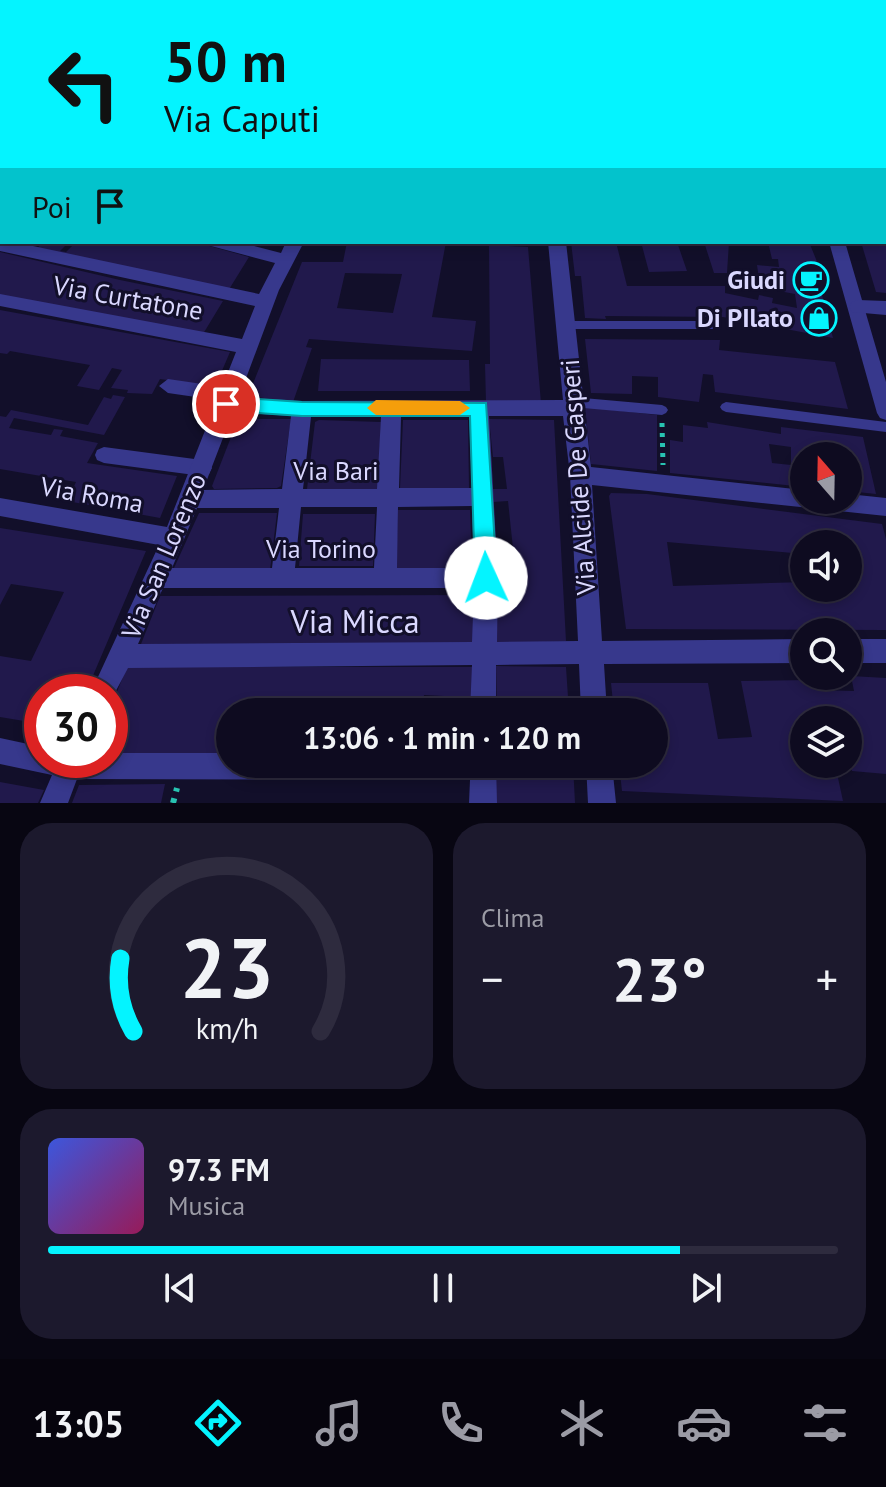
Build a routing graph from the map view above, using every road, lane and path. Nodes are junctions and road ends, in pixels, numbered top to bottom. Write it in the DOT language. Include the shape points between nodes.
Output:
graph roads {
  1 [pos="233,244"];
  2 [pos="557,244"];
  3 [pos="838,244"];
  4 [pos="0,245"];
  5 [pos="290,251"];
  6 [pos="0,300"];
  7 [pos="265,302"];
  8 [pos="858,307"];
  9 [pos="886,308"];
  10 [pos="567,325"];
  11 [pos="715,325"];
  12 [pos="246,347"];
  13 [pos="168,386"];
  14 [pos="228,399"];
  15 [pos="572,405"];
  16 [pos="391,407"];
  17 [pos="726,407"];
  18 [pos="479,408"];
  19 [pos="302,409"];
  20 [pos="662,410"];
  21 [pos="886,413"];
  22 [pos="886,427"];
  23 [pos="104,455"];
  24 [pos="663,466"];
  25 [pos="202,468"];
  26 [pos="581,475"];
  27 [pos="483,497"];
  28 [pos="790,497"];
  29 [pos="388,498"];
  30 [pos="190,499"];
  31 [pos="292,499"];
  32 [pos="862,505"];
  33 [pos="0,507"];
  34 [pos="886,507"];
  35 [pos="174,538"];
  36 [pos="282,577"];
  37 [pos="385,577"];
  38 [pos="157,578"];
  39 [pos="486,578"];
  40 [pos="790,651"];
  41 [pos="862,651"];
  42 [pos="886,651"];
  43 [pos="589,652"];
  44 [pos="121,656"];
  45 [pos="483,656"];
  46 [pos="112,674"];
  47 [pos="483,698"];
  48 [pos="593,698"];
  49 [pos="0,751"];
  50 [pos="24,756"];
  51 [pos="128,763"];
  52 [pos="216,764"];
  53 [pos="65,778"];
  54 [pos="483,778"];
  55 [pos="600,778"];
  56 [pos="54,803"];
  57 [pos="483,803"];
  58 [pos="602,803"];
  1 -- 5 [label="street"];
  2 -- 10 [label="street, Via Alcide De Gasperi"];
  3 -- 8 [label="street"];
  4 -- 7 [label="street"];
  5 -- 7 [label="street, Via San Lorenzo"];
  6 -- 12 [label="street, Via Curtatone"];
  7 -- 12 [label="street, Via San Lorenzo"];
  8 -- 9 [label="street"];
  8 -- 21 [label="street"];
  10 -- 11 [label="lane"];
  10 -- 15 [label="street, Via Alcide De Gasperi"];
  12 -- 14 [label="street, Via San Lorenzo"];
  13 -- 14 [label="street"];
  14 -- 19 [label="street"];
  14 -- 25 [label="street, Via San Lorenzo"];
  15 -- 18 [label="street"];
  15 -- 20 [label="lane"];
  15 -- 26 [label="street, Via Alcide De Gasperi"];
  16 -- 18 [label="street"];
  16 -- 19 [label="street"];
  16 -- 29 [label="street"];
  17 -- 22 [label="lane"];
  18 -- 27 [label="street"];
  19 -- 31 [label="street"];
  20 -- 24 [label="path"];
  23 -- 25 [label="street"];
  25 -- 30 [label="street, Via San Lorenzo"];
  26 -- 28 [label="street"];
  26 -- 43 [label="street, Via Alcide De Gasperi"];
  27 -- 29 [label="street, Via Bari"];
  27 -- 39 [label="street"];
  29 -- 31 [label="street, Via Bari"];
  29 -- 37 [label="street"];
  30 -- 31 [label="street, Via Bari"];
  30 -- 35 [label="street, Via San Lorenzo"];
  31 -- 36 [label="street"];
  32 -- 34 [label="street"];
  33 -- 35 [label="street, Via Roma"];
  35 -- 38 [label="street, Via San Lorenzo"];
  36 -- 37 [label="street, Via Torino"];
  36 -- 38 [label="street, Via Torino"];
  37 -- 39 [label="street, Via Torino"];
  38 -- 44 [label="street, Via San Lorenzo"];
  39 -- 45 [label="street"];
  40 -- 43 [label="street, Via Micca"];
  41 -- 42 [label="street"];
  43 -- 45 [label="street, Via Micca"];
  43 -- 48 [label="street, Via Alcide De Gasperi"];
  44 -- 45 [label="street, Via Micca"];
  44 -- 46 [label="street, Via San Lorenzo"];
  45 -- 47 [label="street"];
  49 -- 50 [label="street"];
  51 -- 52 [label="street"];
  53 -- 56 [label="street"];
  54 -- 57 [label="street"];
  55 -- 58 [label="street"];
}
